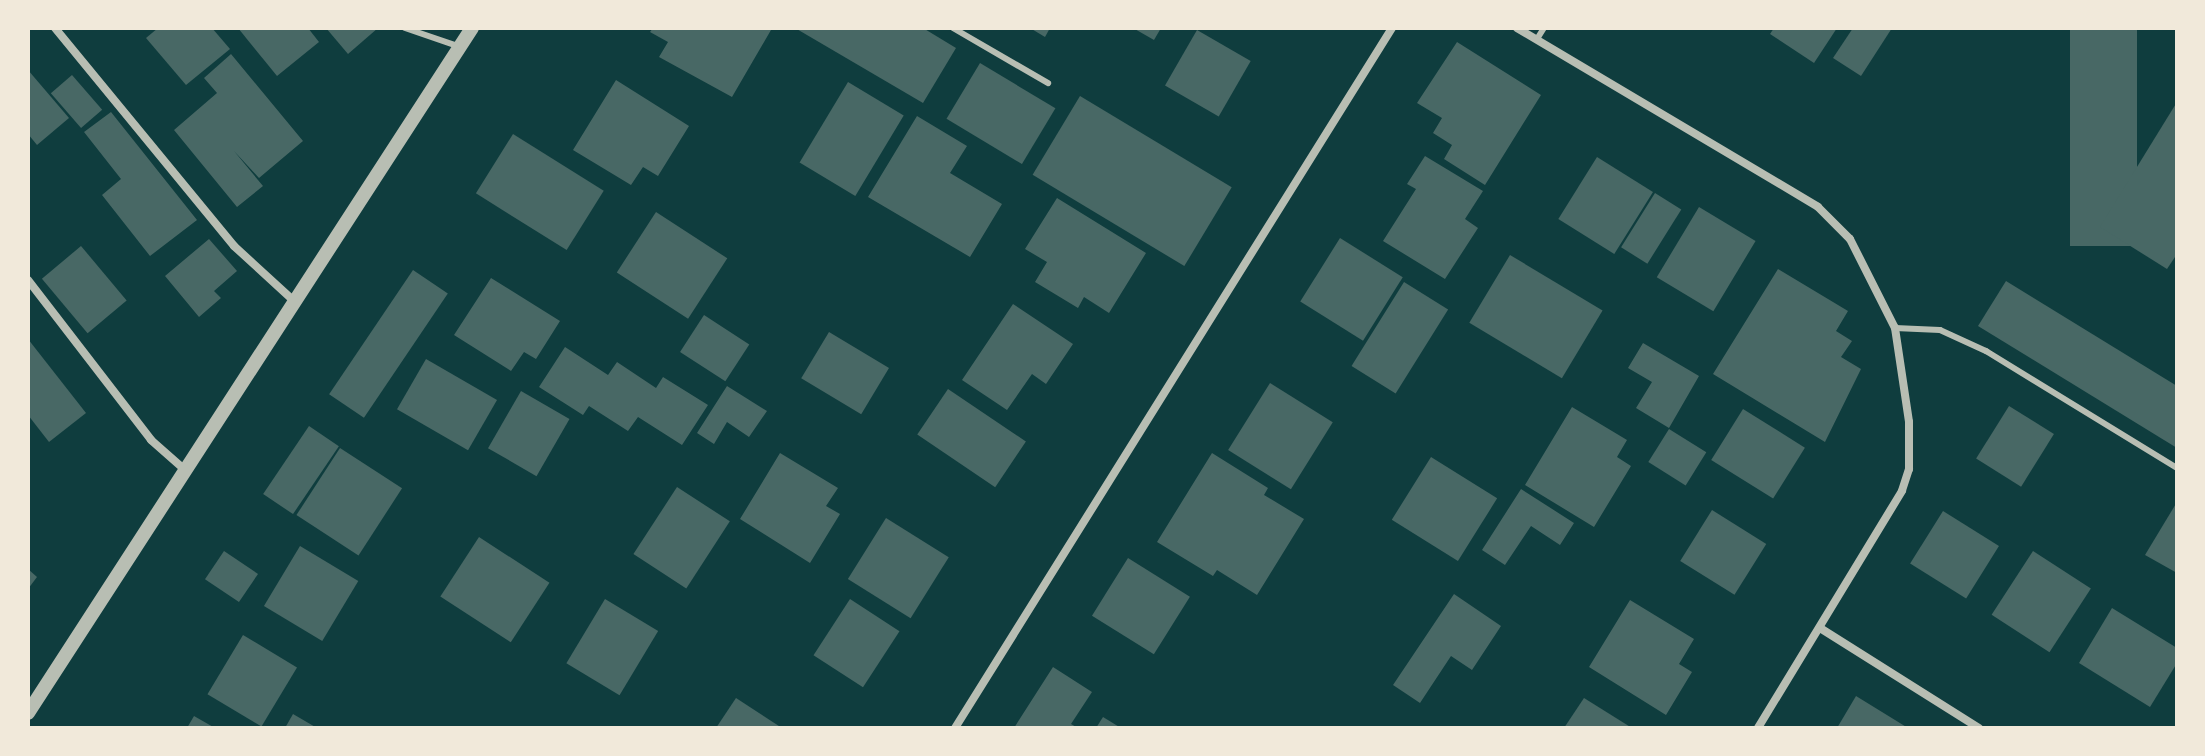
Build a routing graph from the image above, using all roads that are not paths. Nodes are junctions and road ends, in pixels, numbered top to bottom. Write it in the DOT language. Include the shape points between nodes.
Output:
graph roads {
  1 [pos="55,28"];
  2 [pos="405,28"];
  3 [pos="472,28"];
  4 [pos="953,28"];
  5 [pos="1392,28"];
  6 [pos="1517,28"];
  7 [pos="1544,28"];
  8 [pos="1537,39"];
  9 [pos="460,46"];
  10 [pos="1048,83"];
  11 [pos="28,280"];
  12 [pos="294,301"];
  13 [pos="1895,328"];
  14 [pos="2177,468"];
  15 [pos="185,470"];
  16 [pos="1820,628"];
  17 [pos="28,713"];
  18 [pos="955,728"];
  19 [pos="1758,728"];
  20 [pos="1979,728"];
  1 -- 12 [label="street" via="234,246"];
  2 -- 9 [label="lane"];
  3 -- 9 [label="street"];
  4 -- 10 [label="lane"];
  5 -- 18 [label="street"];
  6 -- 8 [label="street"];
  7 -- 8 [label="lane"];
  8 -- 13 [label="street" via="1818,207 1850,239"];
  9 -- 12 [label="street"];
  11 -- 15 [label="street" via="151,440"];
  12 -- 15 [label="street"];
  13 -- 14 [label="lane" via="1940,330 1975,346"];
  13 -- 16 [label="street" via="1905,381 1909,469 1889,516"];
  15 -- 17 [label="street"];
  16 -- 19 [label="street"];
  16 -- 20 [label="street"];
}
